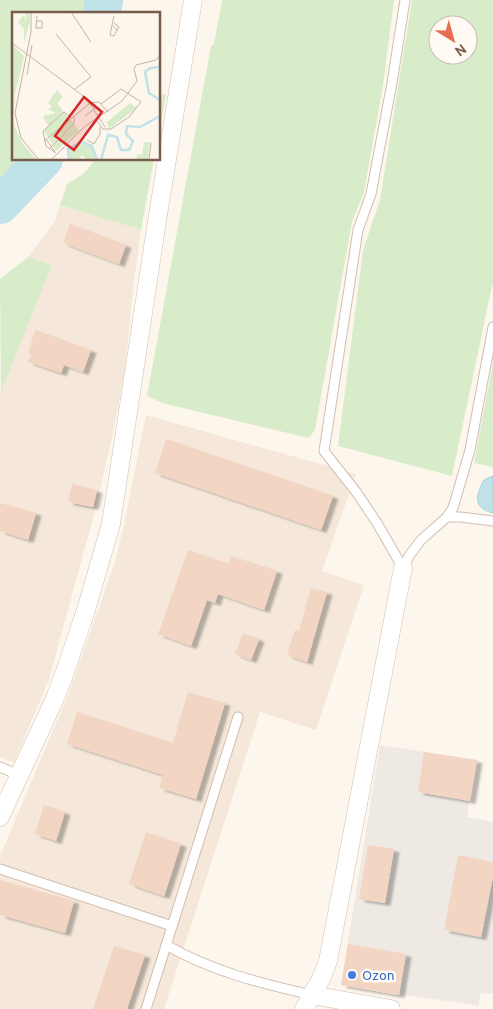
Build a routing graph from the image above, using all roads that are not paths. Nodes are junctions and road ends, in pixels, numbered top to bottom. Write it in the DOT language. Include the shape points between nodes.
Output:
graph roads {
  1 [pos="193,0"];
  2 [pos="405,0"];
  3 [pos="493,327"];
  4 [pos="447,517"];
  5 [pos="493,521"];
  6 [pos="403,568"];
  7 [pos="238,717"];
  8 [pos="0,767"];
  9 [pos="20,775"];
  10 [pos="6,790"];
  11 [pos="0,817"];
  12 [pos="0,869"];
  13 [pos="172,926"];
  14 [pos="166,945"];
  15 [pos="308,1002"];
  16 [pos="146,1009"];
  17 [pos="391,1009"];
  1 -- 9 [label="street" via="111,524 66,669"];
  2 -- 6 [label="lane" via="371,194 358,230 324,451 358,493"];
  3 -- 4 [label="lane" via="470,450 453,508"];
  4 -- 5 [label="lane"];
  4 -- 6 [label="lane" via="421,540"];
  6 -- 15 [label="street" via="328,961"];
  7 -- 13 [label="lane"];
  8 -- 9 [label="lane"];
  9 -- 10 [label="street"];
  10 -- 11 [label="street"];
  12 -- 13 [label="lane"];
  13 -- 14 [label="lane"];
  14 -- 15 [label="lane" via="228,974"];
  14 -- 16 [label="lane"];
  15 -- 17 [label="street"];
}
